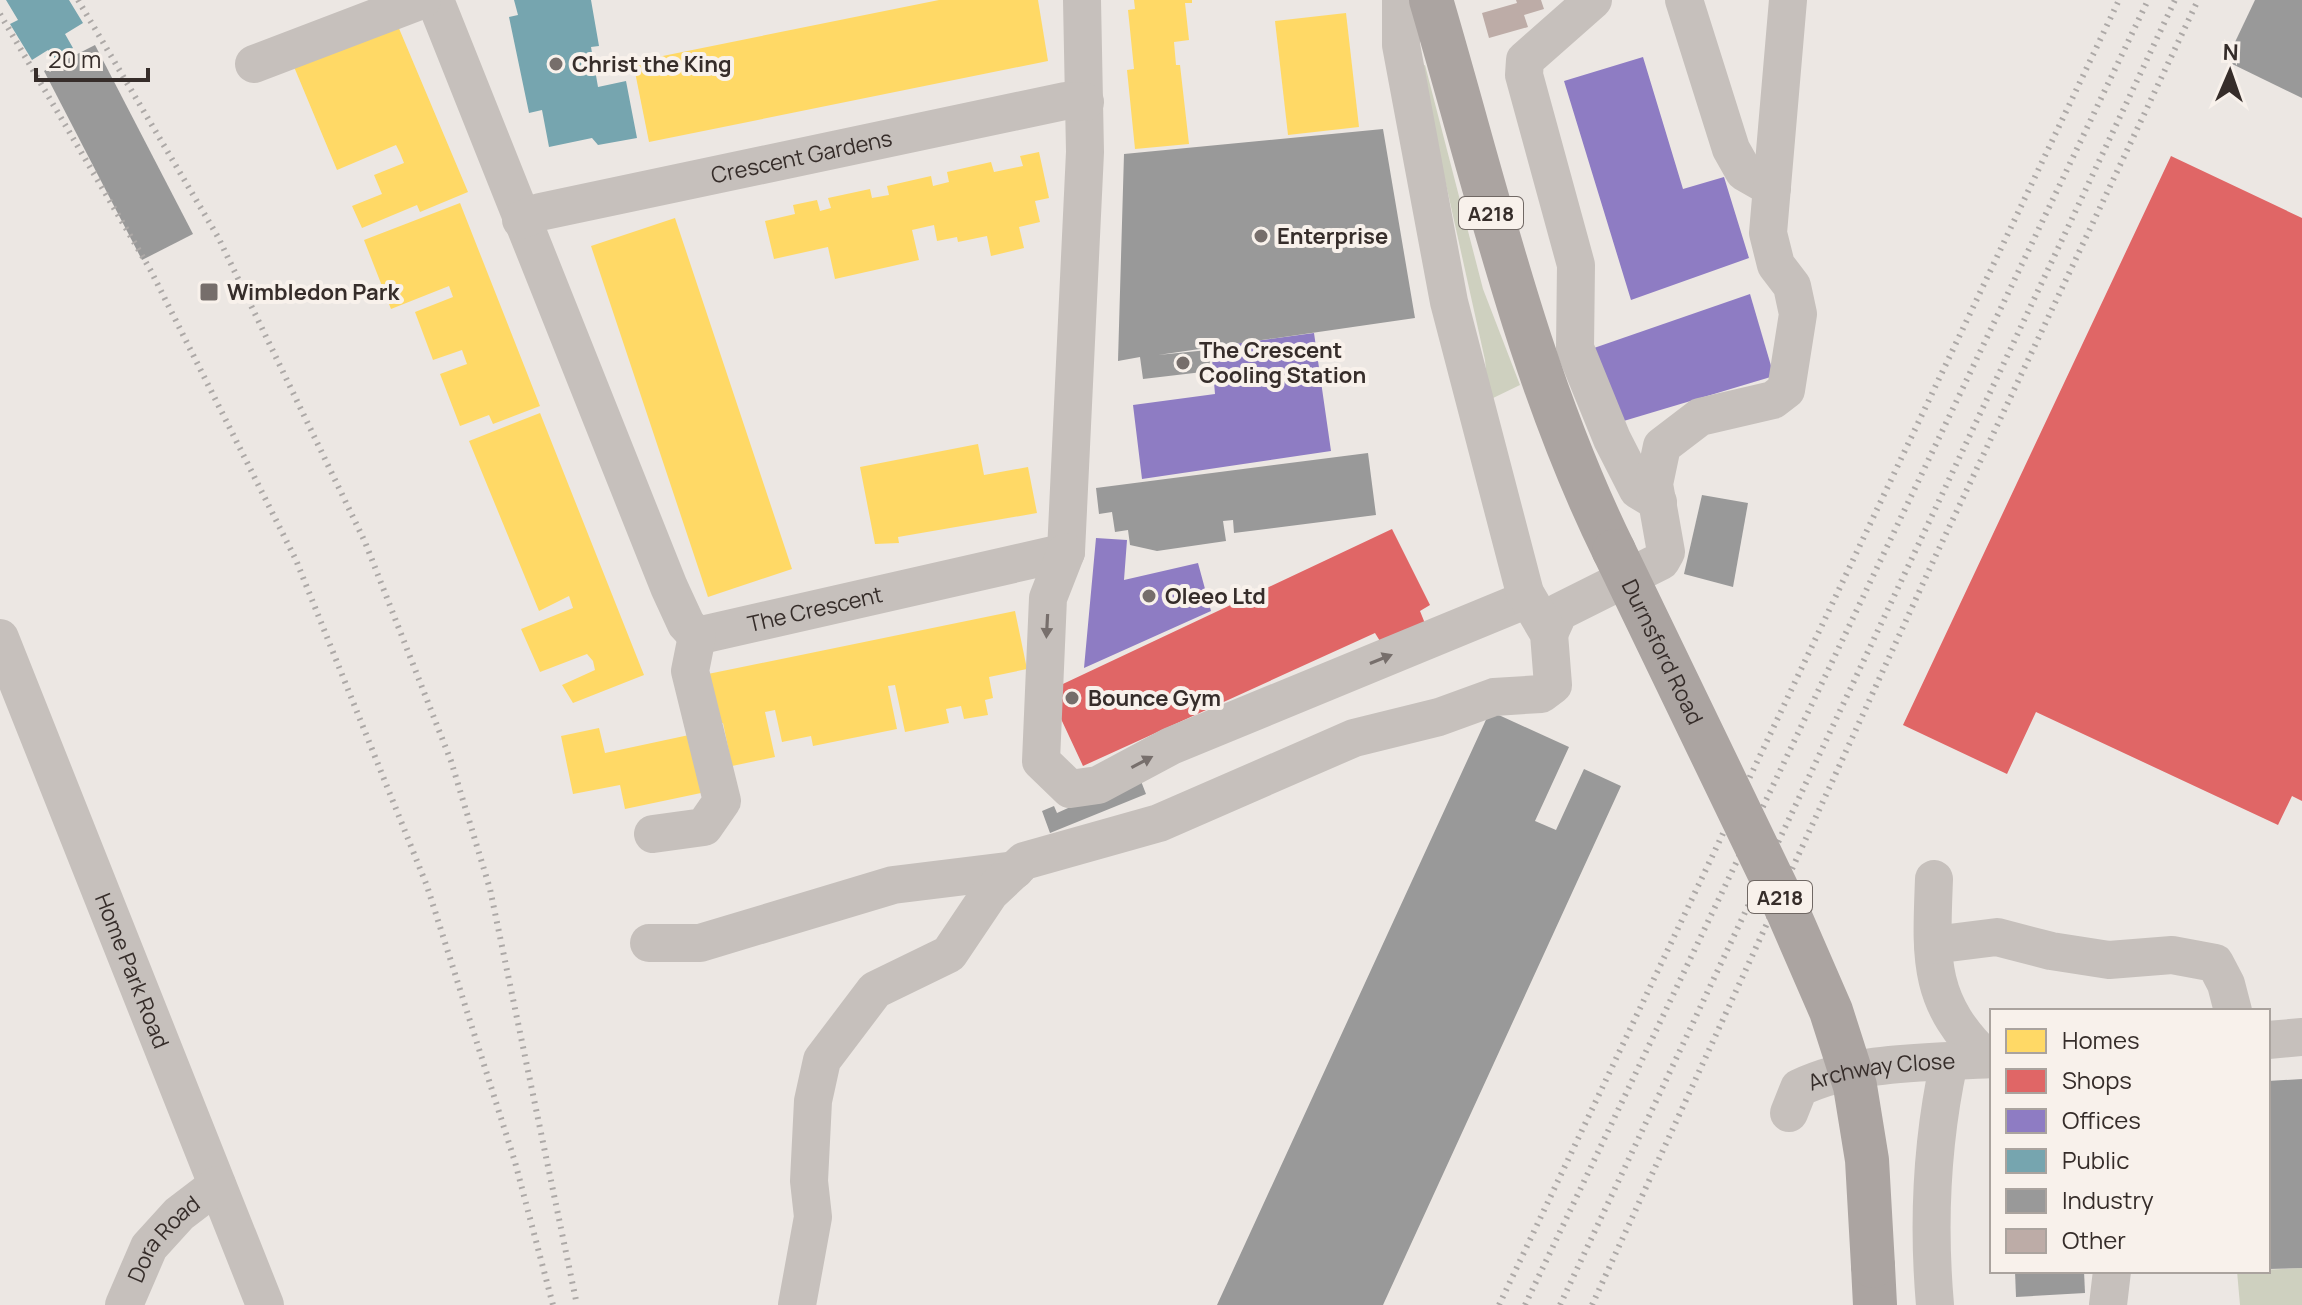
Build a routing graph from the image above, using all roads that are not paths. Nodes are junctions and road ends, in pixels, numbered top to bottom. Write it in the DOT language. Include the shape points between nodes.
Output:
graph roads {
  1 [pos="422,0"];
  2 [pos="435,0"];
  3 [pos="1082,0"];
  4 [pos="1401,0"];
  5 [pos="1431,0"];
  6 [pos="1593,0"];
  7 [pos="1684,0"];
  8 [pos="1788,0"];
  9 [pos="254,64"];
  10 [pos="1085,102"];
  11 [pos="1772,188"];
  12 [pos="521,220"];
  13 [pos="1658,502"];
  14 [pos="1066,552"];
  15 [pos="1525,593"];
  16 [pos="1549,634"];
  17 [pos="697,636"];
  18 [pos="0,638"];
  19 [pos="653,834"];
  20 [pos="1015,870"];
  21 [pos="1934,879"];
  22 [pos="649,943"];
  23 [pos="1933,945"];
  24 [pos="2232,1009"];
  25 [pos="2302,1037"];
  26 [pos="2270,1040"];
  27 [pos="1990,1059"];
  28 [pos="1949,1062"];
  29 [pos="1789,1113"];
  30 [pos="217,1185"];
  31 [pos="2112,1273"];
  32 [pos="1874,1285"];
  33 [pos="124,1305"];
  34 [pos="265,1305"];
  35 [pos="797,1305"];
  36 [pos="1935,1305"];
  37 [pos="2108,1305"];
  1 -- 9 [label="street"];
  2 -- 12 [label="street"];
  3 -- 10 [label="street"];
  4 -- 15 [label="street" via="1401,45 1449,302"];
  5 -- 32 [label="main road, Durnsford Road / A218, bridge" via="1539,369 1593,509 1831,1011 1857,1101 1867,1160"];
  6 -- 13 [label="street" via="1525,60 1524,75 1576,265 1575,348 1638,490"];
  7 -- 11 [label="street" via="1731,149 1744,172"];
  8 -- 11 [label="street"];
  10 -- 12 [label="street, Crescent Gardens" via="1034,107"];
  10 -- 14 [label="street"];
  11 -- 13 [label="street" via="1768,233 1776,265 1792,286 1798,314 1786,390 1773,400 1700,417 1662,446 1654,484"];
  12 -- 17 [label="street" via="669,587"];
  13 -- 16 [label="street" via="1666,552 1661,561 1559,612"];
  14 -- 15 [label="street, one-way" via="1048,598 1041,761 1070,789 1098,785 1171,746 1518,603"];
  14 -- 17 [label="street, The Crescent"];
  15 -- 16 [label="street"];
  16 -- 20 [label="street" via="1553,685 1541,694 1494,697 1354,738 1159,823 1024,861"];
  17 -- 19 [label="street" via="690,671 722,801 704,827"];
  18 -- 30 [label="street, Home Park Road"];
  20 -- 22 [label="street" via="893,885 700,943"];
  20 -- 35 [label="street" via="990,893 949,954 875,990 822,1060 813,1101 813,1217"];
  21 -- 23 [label="street"];
  23 -- 24 [label="street" via="1997,937 2109,960 2172,955 2215,963"];
  23 -- 27 [label="street" via="1940,998 1963,1036"];
  25 -- 26 [label="street"];
  27 -- 28 [label="street, Archway Close"];
  28 -- 29 [label="street, Archway Close" via="1886,1065 1817,1079 1799,1088"];
  28 -- 36 [label="street" via="1937,1116"];
  30 -- 33 [label="street, Dora Road" via="179,1214 149,1247"];
  30 -- 34 [label="street, Home Park Road"];
  31 -- 37 [label="street"];
}
